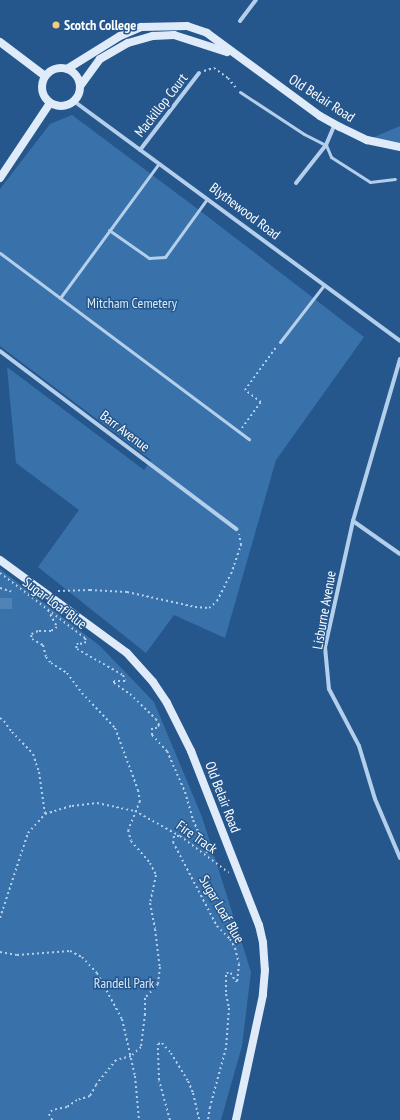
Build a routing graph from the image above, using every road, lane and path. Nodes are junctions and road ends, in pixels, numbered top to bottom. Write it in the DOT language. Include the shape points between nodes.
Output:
graph roads {
  1 [pos="256,0"];
  2 [pos="240,22"];
  3 [pos="0,42"];
  4 [pos="238,56"];
  5 [pos="67,69"];
  6 [pos="199,73"];
  7 [pos="45,76"];
  8 [pos="81,85"];
  9 [pos="240,92"];
  10 [pos="75,102"];
  11 [pos="50,103"];
  12 [pos="335,124"];
  13 [pos="326,145"];
  14 [pos="400,147"];
  15 [pos="140,150"];
  16 [pos="159,163"];
  17 [pos="0,178"];
  18 [pos="395,179"];
  19 [pos="296,183"];
  20 [pos="207,199"];
  21 [pos="109,230"];
  22 [pos="0,253"];
  23 [pos="324,285"];
  24 [pos="60,298"];
  25 [pos="280,342"];
  26 [pos="400,342"];
  27 [pos="0,351"];
  28 [pos="400,359"];
  29 [pos="239,432"];
  30 [pos="248,439"];
  31 [pos="353,521"];
  32 [pos="236,529"];
  33 [pos="400,554"];
  34 [pos="0,560"];
  35 [pos="0,573"];
  36 [pos="0,588"];
  37 [pos="13,592"];
  38 [pos="43,592"];
  39 [pos="48,610"];
  40 [pos="0,718"];
  41 [pos="135,811"];
  42 [pos="45,814"];
  43 [pos="180,836"];
  44 [pos="206,855"];
  45 [pos="400,858"];
  46 [pos="244,886"];
  47 [pos="0,918"];
  48 [pos="0,952"];
  49 [pos="131,1056"];
  50 [pos="52,1120"];
  51 [pos="138,1120"];
  52 [pos="170,1120"];
  53 [pos="200,1120"];
  54 [pos="208,1120"];
  55 [pos="236,1120"];
  1 -- 2 [label="street"];
  3 -- 7 [label="main road"];
  4 -- 5 [label="main road, Old Belair Road" via="207,33 187,26 148,26 120,36"];
  4 -- 8 [label="main road, Old Belair Road" via="207,44 174,36 153,36 128,43 100,59"];
  4 -- 12 [label="main road, Old Belair Road"];
  5 -- 7 [label="main road" via="52,70"];
  5 -- 8 [label="main road" via="76,75"];
  6 -- 9 [label="path" via="214,68 228,78"];
  6 -- 15 [label="street, Mackillop Court"];
  7 -- 11 [label="main road" via="43,94"];
  8 -- 10 [label="main road"];
  9 -- 13 [label="lane" via="304,134"];
  10 -- 11 [label="main road" via="62,107"];
  10 -- 15 [label="street, Blythewood Road"];
  11 -- 17 [label="main road"];
  12 -- 13 [label="street"];
  12 -- 14 [label="main road, Old Belair Road" via="367,140"];
  13 -- 18 [label="lane" via="332,157 370,182"];
  13 -- 19 [label="street"];
  15 -- 16 [label="street, Blythewood Road"];
  16 -- 20 [label="street, Blythewood Road"];
  16 -- 21 [label="lane"];
  20 -- 21 [label="lane" via="165,257 149,258"];
  20 -- 23 [label="street, Blythewood Road"];
  21 -- 24 [label="lane"];
  22 -- 24 [label="lane"];
  23 -- 25 [label="lane"];
  23 -- 26 [label="street, Blythewood Road"];
  24 -- 29 [label="lane"];
  25 -- 29 [label="path" via="245,390 262,402"];
  27 -- 32 [label="street, Barr Avenue"];
  28 -- 31 [label="street, Lisburne Avenue"];
  29 -- 30 [label="lane"];
  31 -- 33 [label="street"];
  31 -- 45 [label="street, Lisburne Avenue" via="326,647 329,689 359,746 375,799"];
  32 -- 38 [label="path" via="240,545 231,574 217,601 209,608 128,592"];
  34 -- 38 [label="main road, Old Belair Road"];
  35 -- 39 [label="path, Sugar Loaf Blue"];
  36 -- 37 [label="path"];
  38 -- 46 [label="main road, Old Belair Road" via="127,652 153,682 167,703 191,751"];
  39 -- 41 [label="path" via="57,627 52,631 33,633 32,639 43,645 46,657 51,663 67,673 115,728 138,790 140,801"];
  39 -- 44 [label="path, Sugar Loaf Blue" via="85,638 86,642 78,643 77,649 123,676 125,681 114,683 130,694 156,719 159,725 152,728 152,735 166,751 185,792 193,820 207,851"];
  40 -- 42 [label="path" via="33,754 39,772"];
  41 -- 42 [label="path, Fire Track" via="97,803"];
  41 -- 43 [label="path, Fire Track"];
  41 -- 49 [label="path" via="128,830 131,841 156,875 150,903 160,967 158,984 145,998 141,1047"];
  42 -- 47 [label="path" via="28,833"];
  43 -- 44 [label="path, Fire Track"];
  43 -- 54 [label="path, Sugar Loaf Blue" via="174,836 173,842 217,926 233,944 239,964 237,982 232,974 226,974 229,1008 226,1048"];
  44 -- 46 [label="path, Fire Track"];
  46 -- 55 [label="main road, Old Belair Road" via="259,925 265,970 263,995"];
  48 -- 49 [label="path" via="18,955 70,951 82,957 98,973 110,994 122,1019"];
  49 -- 50 [label="path" via="116,1060 90,1096 77,1100 67,1107 52,1110 49,1114"];
  49 -- 51 [label="path"];
  52 -- 53 [label="path" via="159,1080 158,1044 162,1043 188,1081"];
}
